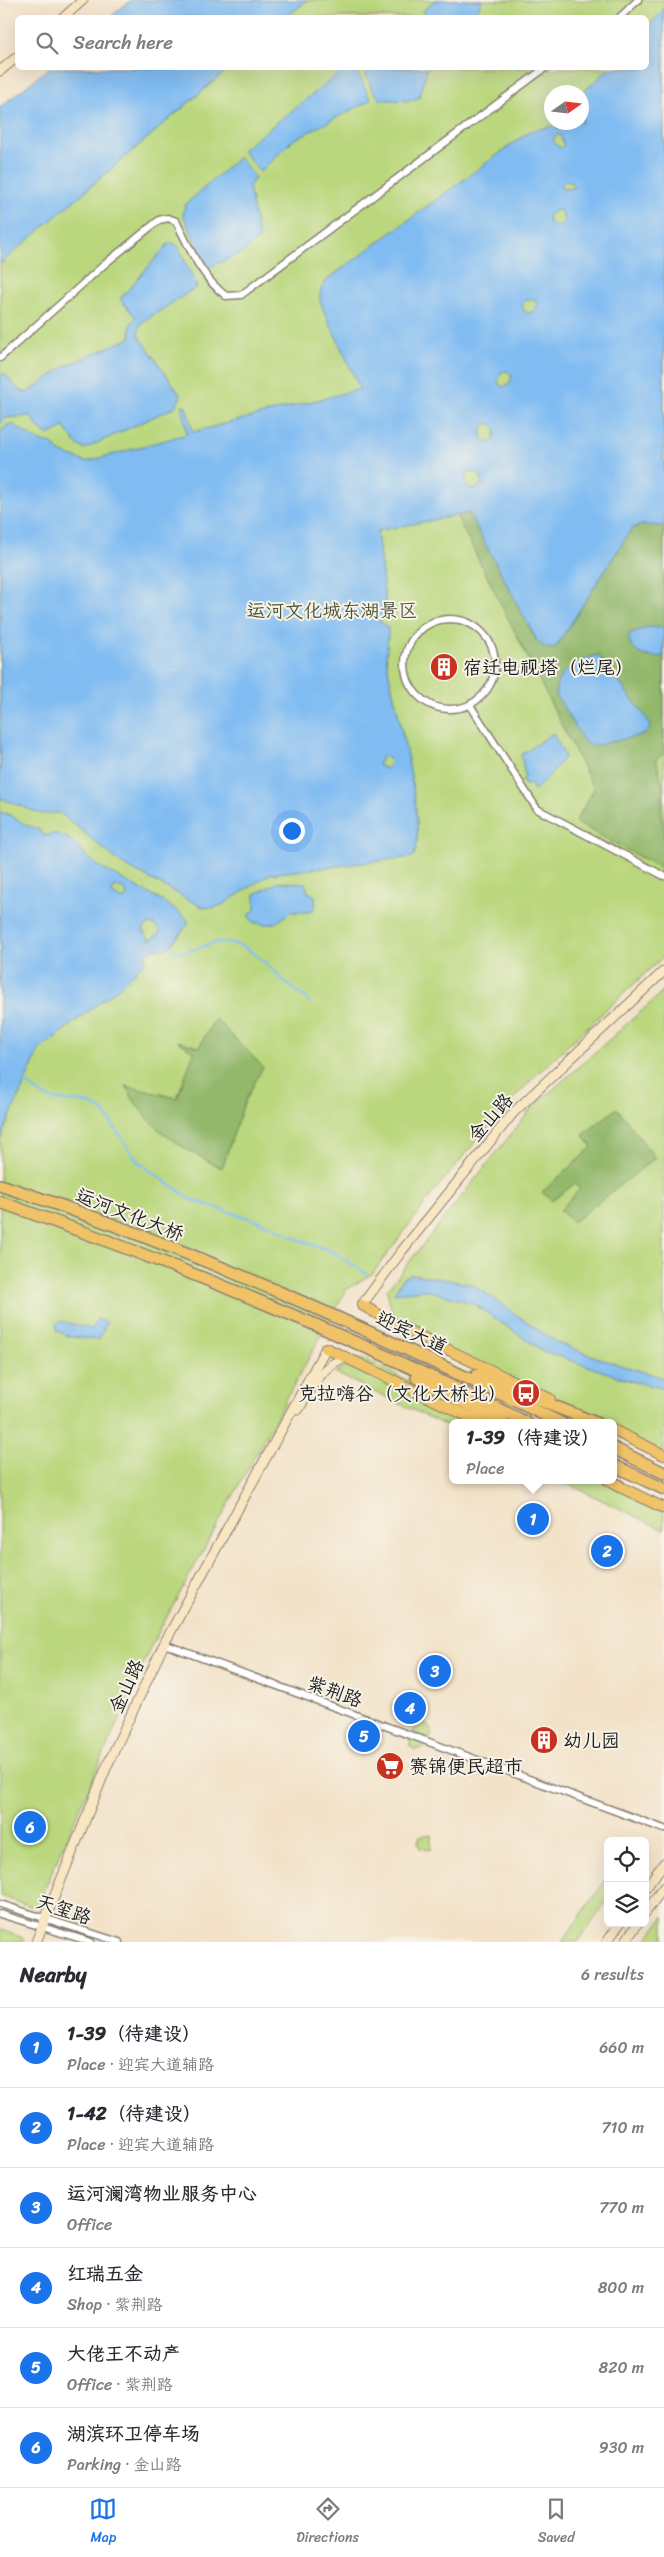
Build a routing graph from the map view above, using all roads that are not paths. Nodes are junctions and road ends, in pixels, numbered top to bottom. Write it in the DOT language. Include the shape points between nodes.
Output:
graph roads {
  1 [pos="83,0"];
  2 [pos="638,0"];
  3 [pos="66,15"];
  4 [pos="622,15"];
  5 [pos="15,58"];
  6 [pos="542,70"];
  7 [pos="0,71"];
  8 [pos="0,358"];
  9 [pos="470,705"];
  10 [pos="664,876"];
  11 [pos="664,971"];
  12 [pos="0,1185"];
  13 [pos="0,1202"];
  14 [pos="246,1279"];
  15 [pos="243,1292"];
  16 [pos="295,1298"];
  17 [pos="362,1306"];
  18 [pos="298,1316"];
  19 [pos="326,1348"];
  20 [pos="345,1358"];
  21 [pos="474,1419"];
  22 [pos="495,1419"];
  23 [pos="519,1419"];
  24 [pos="554,1419"];
  25 [pos="587,1419"];
  26 [pos="589,1419"];
  27 [pos="617,1432"];
  28 [pos="617,1450"];
  29 [pos="268,1454"];
  30 [pos="664,1455"];
  31 [pos="617,1467"];
  32 [pos="664,1473"];
  33 [pos="615,1484"];
  34 [pos="664,1489"];
  35 [pos="664,1508"];
  36 [pos="164,1644"];
  37 [pos="664,1829"];
  38 [pos="664,1863"];
  39 [pos="649,1884"];
  40 [pos="664,1887"];
  41 [pos="0,1904"];
  42 [pos="649,1908"];
  43 [pos="0,1914"];
  44 [pos="43,1922"];
  45 [pos="617,1927"];
  46 [pos="635,1927"];
  47 [pos="36,1942"];
  48 [pos="91,1942"];
  49 [pos="119,1942"];
  50 [pos="607,1942"];
  51 [pos="625,1942"];
  1 -- 3 [label="street"];
  2 -- 4 [label="street"];
  5 -- 7 [label="street"];
  6 -- 8 [label="street" via="241,296 226,296 213,287 202,273 176,221 168,218 159,220 106,262"];
  9 -- 9 [label="street" via="482,697 495,672 491,643 470,623 442,619 428,624 417,633 408,651 406,672 410,685 429,704 449,709"];
  9 -- 10 [label="street" via="537,809"];
  11 -- 17 [label="street, 金山路" via="514,1112 401,1252"];
  12 -- 14 [label="highway, 运河文化大桥" via="95,1218"];
  13 -- 15 [label="highway, 运河文化大桥"];
  14 -- 16 [label="highway, 迎宾大道"];
  15 -- 18 [label="highway, 迎宾大道"];
  16 -- 24 [label="highway, 迎宾大道"];
  16 -- 25 [label="highway" via="347,1315 481,1376"];
  17 -- 26 [label="main road"];
  18 -- 22 [label="highway"];
  18 -- 23 [label="highway, 迎宾大道"];
  19 -- 20 [label="main road"];
  19 -- 29 [label="street, 金山路"];
  20 -- 21 [label="main road"];
  20 -- 29 [label="street, 金山路" via="327,1367"];
  27 -- 30 [label="main road"];
  28 -- 32 [label="highway"];
  29 -- 36 [label="street, 金山路"];
  31 -- 34 [label="highway"];
  33 -- 35 [label="main road"];
  36 -- 37 [label="street, 紫荆路"];
  36 -- 44 [label="street, 金山路" via="107,1766"];
  38 -- 39 [label="street"];
  40 -- 42 [label="street"];
  41 -- 44 [label="street, 天玺路"];
  43 -- 44 [label="street, 天玺路"];
  44 -- 47 [label="street, 金山路"];
  44 -- 48 [label="street, 天玺路"];
  44 -- 49 [label="street, 天玺路"];
  45 -- 50 [label="street"];
  46 -- 51 [label="street"];
}
